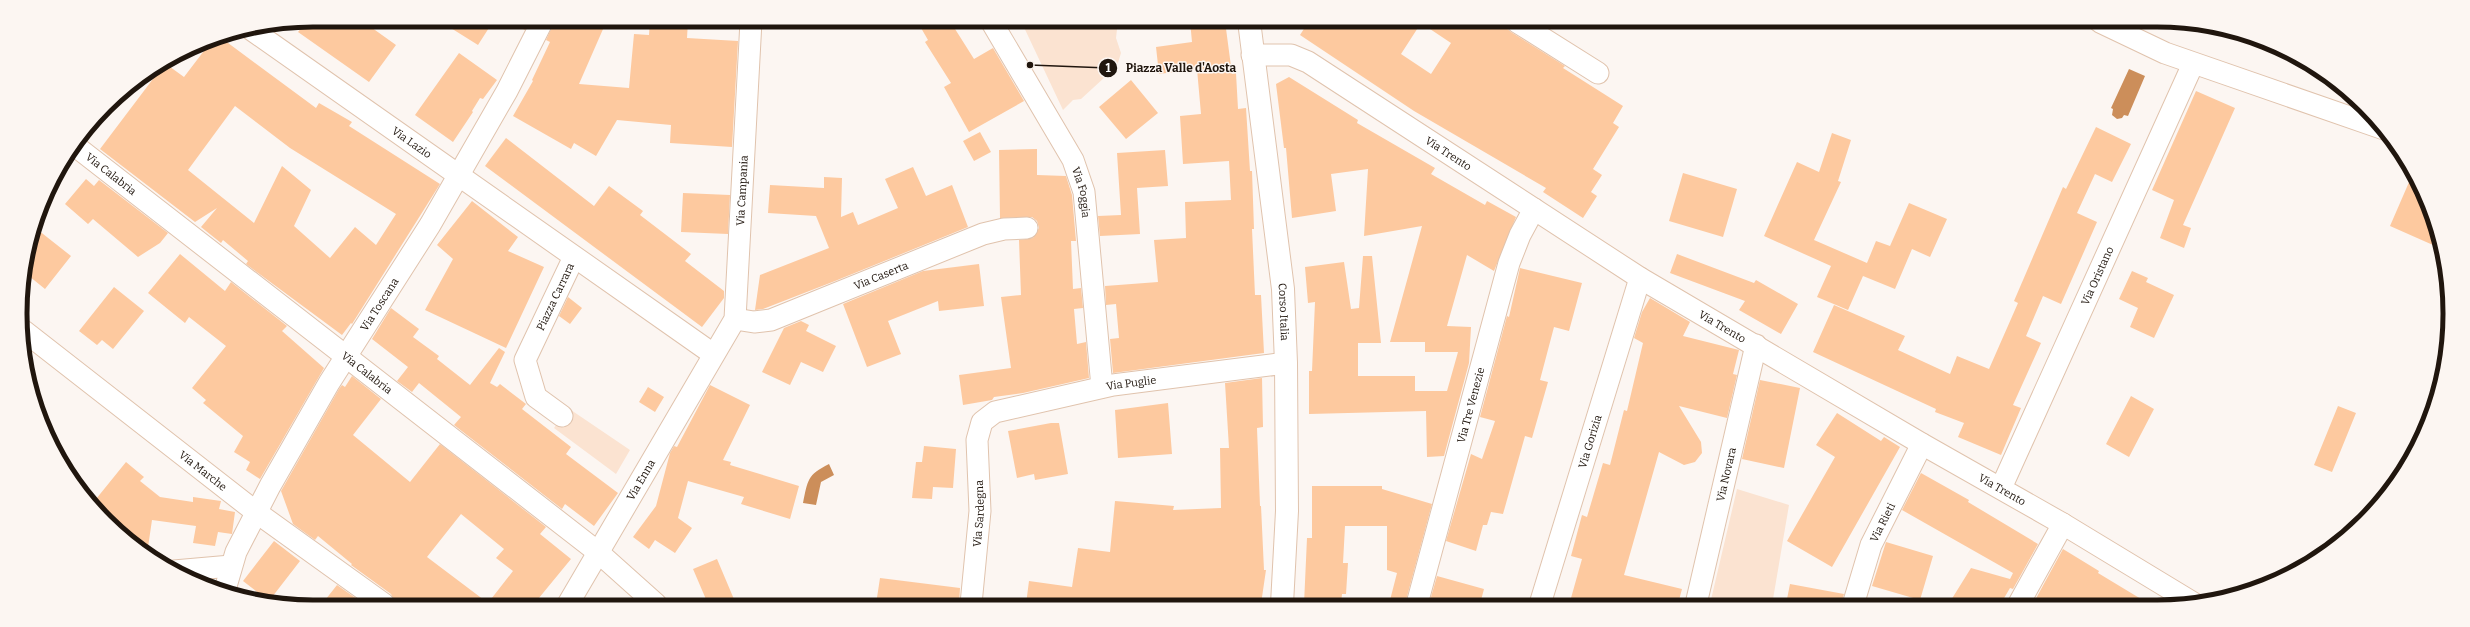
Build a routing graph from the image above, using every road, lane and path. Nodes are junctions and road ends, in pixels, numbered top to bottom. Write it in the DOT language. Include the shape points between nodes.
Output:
graph roads {
  1 [pos="539,27"];
  2 [pos="752,27"];
  3 [pos="995,27"];
  4 [pos="1250,27"];
  5 [pos="1525,27"];
  6 [pos="2109,27"];
  7 [pos="257,33"];
  8 [pos="1252,55"];
  9 [pos="2194,64"];
  10 [pos="1598,73"];
  11 [pos="2372,125"];
  12 [pos="79,149"];
  13 [pos="459,175"];
  14 [pos="1534,209"];
  15 [pos="1027,228"];
  16 [pos="574,257"];
  17 [pos="1640,278"];
  18 [pos="735,319"];
  19 [pos="28,334"];
  20 [pos="1756,345"];
  21 [pos="713,354"];
  22 [pos="345,357"];
  23 [pos="1286,363"];
  24 [pos="1102,387"];
  25 [pos="562,416"];
  26 [pos="982,422"];
  27 [pos="1922,444"];
  28 [pos="2001,488"];
  29 [pos="256,512"];
  30 [pos="2063,524"];
  31 [pos="599,554"];
  32 [pos="231,566"];
  33 [pos="187,570"];
  34 [pos="226,586"];
  35 [pos="2184,599"];
  36 [pos="378,600"];
  37 [pos="570,600"];
  38 [pos="651,600"];
  39 [pos="971,600"];
  40 [pos="1282,600"];
  41 [pos="1418,600"];
  42 [pos="1541,600"];
  43 [pos="1697,600"];
  44 [pos="1854,600"];
  45 [pos="2020,600"];
  1 -- 13 [label="street, Via Toscana"];
  2 -- 18 [label="street, Via Campania"];
  3 -- 24 [label="street, Via Foggia" via="1074,160 1081,177"];
  4 -- 8 [label="street, Corso Italia"];
  5 -- 10 [label="street"];
  6 -- 9 [label="street" via="2136,41"];
  7 -- 13 [label="street, Via Lazio"];
  8 -- 14 [label="street, Via Trento" via="1291,55 1308,62"];
  8 -- 23 [label="street, Corso Italia" via="1283,289"];
  9 -- 11 [label="street"];
  9 -- 28 [label="street, Via Oristano"];
  12 -- 22 [label="street, Via Calabria"];
  13 -- 16 [label="street, Via Lazio"];
  13 -- 22 [label="street, Via Toscana" via="405,267"];
  14 -- 17 [label="street, Via Trento"];
  14 -- 41 [label="street, Via Tre Venezie" via="1509,263"];
  15 -- 18 [label="street, Via Caserta" via="1004,229 983,234 771,320 754,322"];
  16 -- 21 [label="street, Piazza Carrara"];
  16 -- 25 [label="street, Piazza Carrara" via="525,360 536,397"];
  17 -- 20 [label="street, Via Trento"];
  17 -- 42 [label="street, Via Gorizia"];
  18 -- 21 [label="street, Via Campania"];
  19 -- 29 [label="street, Via Marche"];
  20 -- 27 [label="street, Via Trento"];
  20 -- 43 [label="street, Via Novara"];
  21 -- 31 [label="street, Via Enna"];
  22 -- 29 [label="street, Via Toscana"];
  22 -- 31 [label="street, Via Calabria"];
  23 -- 24 [label="street, Via Puglie"];
  23 -- 40 [label="street, Corso Italia" via="1287,510"];
  24 -- 26 [label="street, Via Puglie" via="995,412"];
  26 -- 39 [label="street, Via Sardegna" via="977,440 981,490"];
  27 -- 28 [label="street, Via Trento"];
  27 -- 44 [label="street, Via Rieti" via="1871,545"];
  28 -- 30 [label="street, Via Trento"];
  29 -- 32 [label="street, Via Toscana"];
  29 -- 36 [label="street, Via Marche"];
  30 -- 35 [label="street, Via Trento"];
  30 -- 45 [label="street"];
  31 -- 37 [label="street, Via Enna"];
  31 -- 38 [label="street, Via Calabria"];
  32 -- 33 [label="street"];
  32 -- 34 [label="street, Via Toscana"];
}
